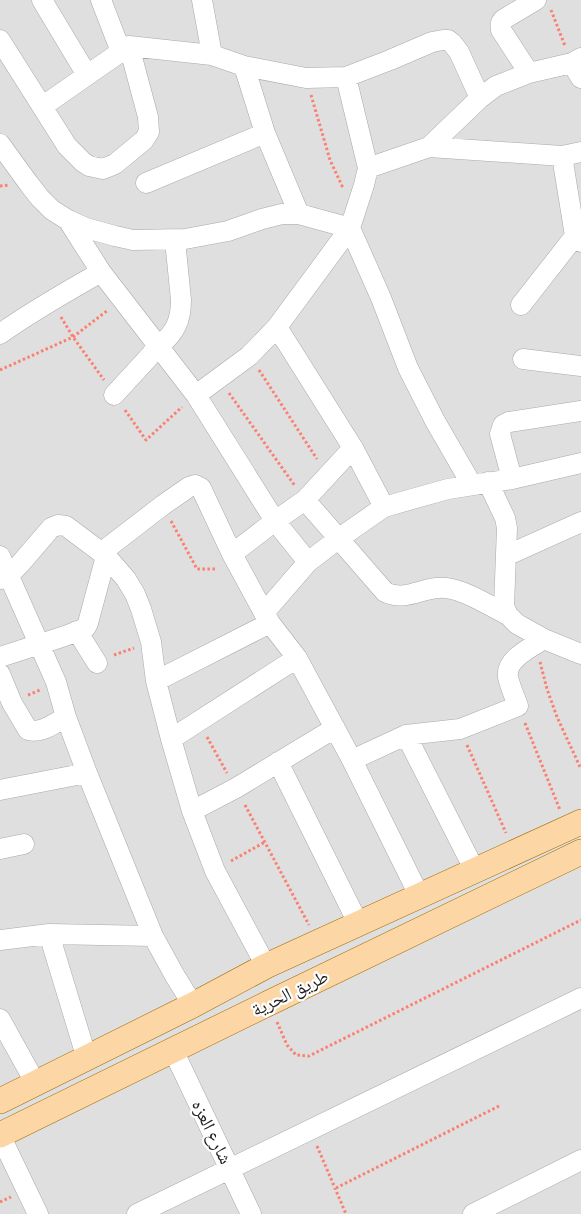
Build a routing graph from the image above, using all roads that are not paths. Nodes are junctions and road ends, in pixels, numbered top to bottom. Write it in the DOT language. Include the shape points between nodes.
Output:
graph roads {
  1 [pos="42,0"];
  2 [pos="202,0"];
  3 [pos="102,1"];
  4 [pos="543,4"];
  5 [pos="0,40"];
  6 [pos="125,49"];
  7 [pos="212,55"];
  8 [pos="244,66"];
  9 [pos="578,66"];
  10 [pos="529,73"];
  11 [pos="87,75"];
  12 [pos="346,77"];
  13 [pos="480,98"];
  14 [pos="43,106"];
  15 [pos="265,133"];
  16 [pos="0,144"];
  17 [pos="429,147"];
  18 [pos="572,154"];
  19 [pos="368,168"];
  20 [pos="146,183"];
  21 [pos="299,214"];
  22 [pos="353,219"];
  23 [pos="68,220"];
  24 [pos="578,239"];
  25 [pos="175,240"];
  26 [pos="101,272"];
  27 [pos="521,305"];
  28 [pos="277,327"];
  29 [pos="0,334"];
  30 [pos="159,346"];
  31 [pos="523,359"];
  32 [pos="581,366"];
  33 [pos="114,395"];
  34 [pos="196,395"];
  35 [pos="581,411"];
  36 [pos="353,448"];
  37 [pos="581,463"];
  38 [pos="512,479"];
  39 [pos="480,484"];
  40 [pos="306,500"];
  41 [pos="384,508"];
  42 [pos="275,521"];
  43 [pos="581,522"];
  44 [pos="338,539"];
  45 [pos="104,554"];
  46 [pos="232,554"];
  47 [pos="0,556"];
  48 [pos="506,556"];
  49 [pos="308,562"];
  50 [pos="4,576"];
  51 [pos="508,615"];
  52 [pos="267,618"];
  53 [pos="77,631"];
  54 [pos="540,642"];
  55 [pos="39,644"];
  56 [pos="581,654"];
  57 [pos="0,657"];
  58 [pos="297,658"];
  59 [pos="97,663"];
  60 [pos="0,674"];
  61 [pos="156,681"];
  62 [pos="66,717"];
  63 [pos="334,728"];
  64 [pos="406,735"];
  65 [pos="171,739"];
  66 [pos="352,760"];
  67 [pos="278,762"];
  68 [pos="87,773"];
  69 [pos="0,790"];
  70 [pos="192,811"];
  71 [pos="574,824"];
  72 [pos="24,844"];
  73 [pos="0,849"];
  74 [pos="581,852"];
  75 [pos="474,869"];
  76 [pos="419,895"];
  77 [pos="358,923"];
  78 [pos="49,934"];
  79 [pos="153,936"];
  80 [pos="0,940"];
  81 [pos="266,966"];
  82 [pos="581,998"];
  83 [pos="194,1005"];
  84 [pos="0,1019"];
  85 [pos="173,1050"];
  86 [pos="87,1059"];
  87 [pos="36,1084"];
  88 [pos="0,1101"];
  89 [pos="0,1135"];
  90 [pos="581,1160"];
  91 [pos="229,1169"];
  92 [pos="38,1214"];
  93 [pos="136,1214"];
  94 [pos="251,1214"];
  95 [pos="473,1214"];
  1 -- 11 [label="street"];
  2 -- 7 [label="street"];
  3 -- 6 [label="street"];
  4 -- 10 [label="street" via="504,19 500,26"];
  5 -- 14 [label="street"];
  6 -- 7 [label="street"];
  6 -- 11 [label="street"];
  6 -- 14 [label="street" via="148,116 149,132 144,140 114,164 103,169 83,162 67,146"];
  7 -- 8 [label="street"];
  8 -- 12 [label="street" via="306,78"];
  8 -- 15 [label="street"];
  9 -- 10 [label="street"];
  10 -- 13 [label="street" via="496,86"];
  11 -- 14 [label="street"];
  12 -- 13 [label="street" via="432,42 448,40 459,52"];
  12 -- 19 [label="street"];
  13 -- 17 [label="street"];
  15 -- 20 [label="street"];
  15 -- 21 [label="street"];
  16 -- 23 [label="street" via="40,198"];
  17 -- 18 [label="street"];
  17 -- 19 [label="street"];
  18 -- 24 [label="street"];
  19 -- 22 [label="street"];
  21 -- 22 [label="street"];
  21 -- 25 [label="street" via="282,214 228,231"];
  22 -- 28 [label="street"];
  22 -- 39 [label="street" via="408,368 435,421"];
  23 -- 25 [label="street" via="133,240"];
  23 -- 26 [label="street"];
  24 -- 27 [label="street"];
  25 -- 30 [label="street" via="181,308 173,334"];
  26 -- 29 [label="street"];
  26 -- 30 [label="street"];
  28 -- 34 [label="street" via="249,356"];
  28 -- 36 [label="street"];
  30 -- 33 [label="street"];
  30 -- 34 [label="street"];
  31 -- 32 [label="street"];
  34 -- 42 [label="street"];
  35 -- 38 [label="street" via="504,425 500,434"];
  36 -- 40 [label="street"];
  36 -- 41 [label="street"];
  37 -- 38 [label="street"];
  38 -- 39 [label="street"];
  39 -- 41 [label="street" via="448,489"];
  39 -- 48 [label="street" via="504,518"];
  40 -- 42 [label="street"];
  40 -- 44 [label="street"];
  41 -- 44 [label="street"];
  42 -- 46 [label="street"];
  42 -- 49 [label="street"];
  43 -- 48 [label="street"];
  44 -- 49 [label="street"];
  44 -- 51 [label="street" via="385,592 402,596 438,588 453,589"];
  45 -- 46 [label="street" via="163,505 195,485 203,491"];
  45 -- 50 [label="street" via="66,526 58,525 47,531 13,571"];
  45 -- 53 [label="street" via="88,623"];
  45 -- 61 [label="street" via="126,580 138,601 151,642"];
  46 -- 52 [label="street"];
  47 -- 50 [label="street"];
  48 -- 51 [label="street" via="504,606"];
  49 -- 52 [label="street"];
  50 -- 55 [label="street"];
  51 -- 54 [label="street"];
  52 -- 58 [label="street"];
  52 -- 61 [label="street"];
  53 -- 55 [label="street"];
  53 -- 59 [label="street"];
  54 -- 56 [label="street"];
  54 -- 64 [label="street" via="515,658 509,669 518,706 460,729"];
  55 -- 57 [label="street"];
  55 -- 62 [label="street" via="56,682"];
  58 -- 63 [label="street"];
  58 -- 65 [label="street"];
  60 -- 62 [label="street" via="28,730 41,730"];
  61 -- 65 [label="street"];
  62 -- 68 [label="street"];
  63 -- 66 [label="street"];
  63 -- 67 [label="street"];
  64 -- 66 [label="street"];
  64 -- 75 [label="street"];
  65 -- 70 [label="street"];
  66 -- 76 [label="street"];
  67 -- 70 [label="street"];
  67 -- 77 [label="street"];
  68 -- 69 [label="street"];
  68 -- 79 [label="street"];
  70 -- 81 [label="street" via="215,871"];
  71 -- 75 [label="main road, طريق الحرية"];
  72 -- 73 [label="street"];
  74 -- 85 [label="main road, طريق الحرية"];
  75 -- 76 [label="main road, طريق الحرية"];
  76 -- 77 [label="main road, طريق الحرية"];
  77 -- 81 [label="main road, طريق الحرية"];
  78 -- 79 [label="street"];
  78 -- 80 [label="street"];
  78 -- 86 [label="street"];
  79 -- 83 [label="street"];
  81 -- 83 [label="main road, طريق الحرية"];
  82 -- 91 [label="street"];
  83 -- 86 [label="main road, طريق الحرية"];
  84 -- 87 [label="street"];
  85 -- 89 [label="main road, طريق الحرية"];
  85 -- 91 [label="street, شارع العزه"];
  86 -- 87 [label="main road, طريق الحرية"];
  87 -- 88 [label="main road, طريق الحرية"];
  89 -- 92 [label="street"];
  90 -- 95 [label="street"];
  91 -- 93 [label="street"];
  91 -- 94 [label="street, شارع العزه"];
}
